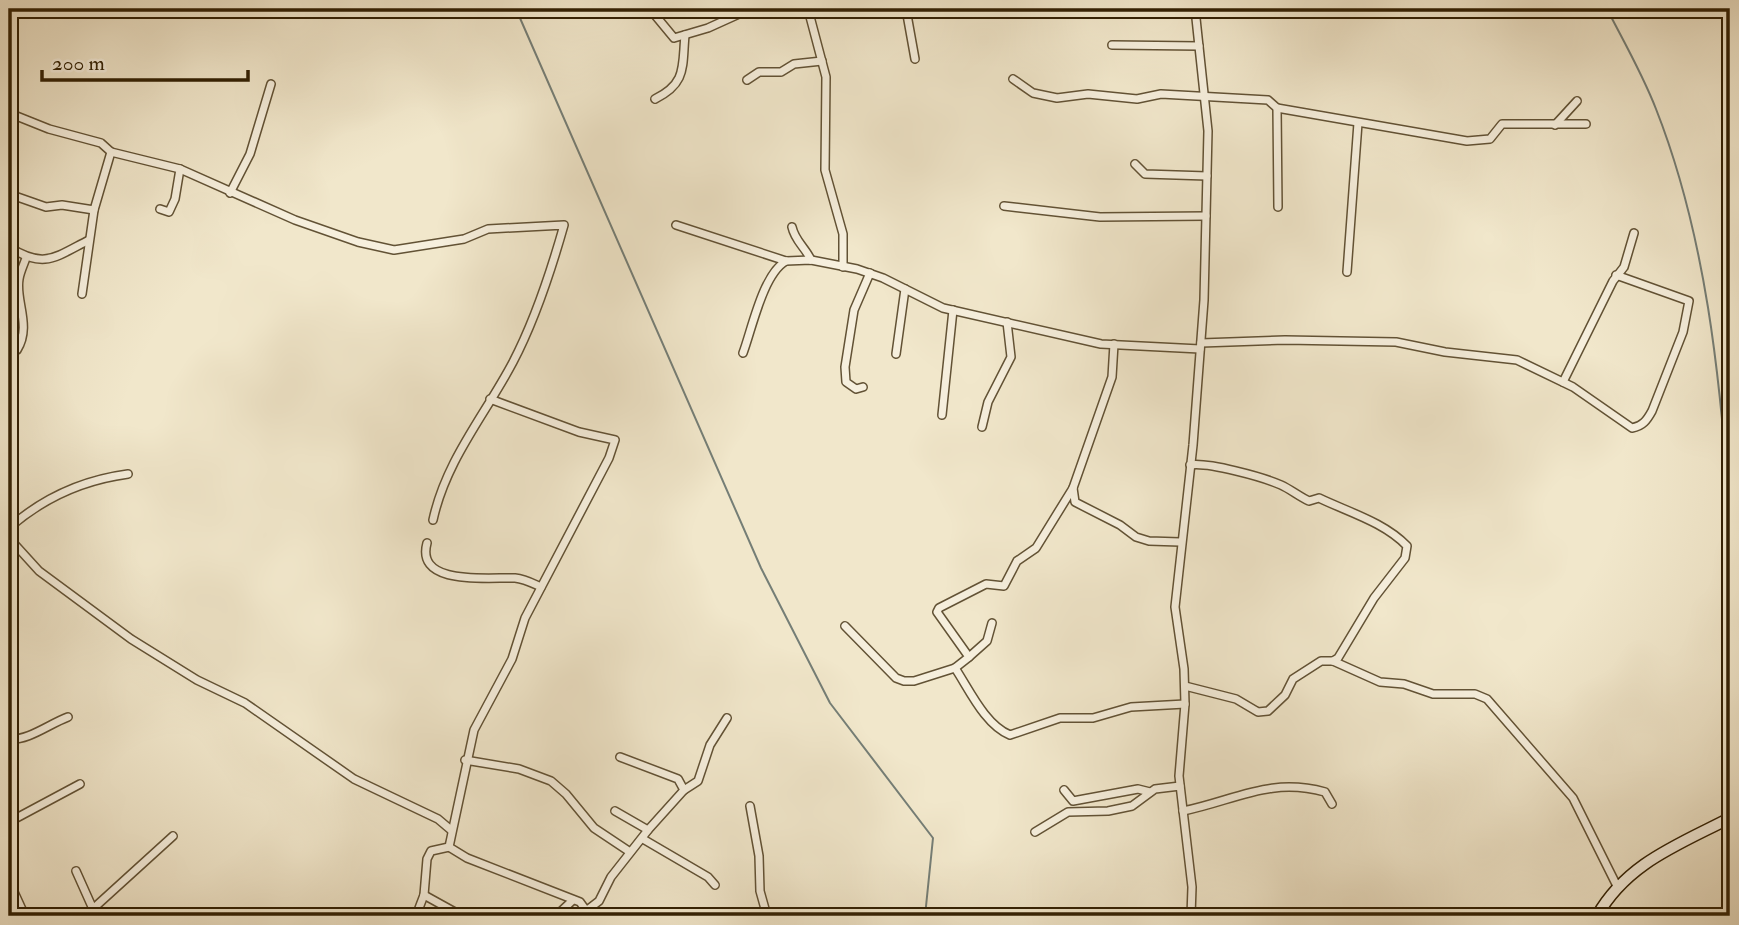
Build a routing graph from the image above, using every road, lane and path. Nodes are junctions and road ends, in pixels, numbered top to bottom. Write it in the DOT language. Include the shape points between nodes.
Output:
graph roads {
  1 [pos="650,9"];
  2 [pos="749,9"];
  3 [pos="808,9"];
  4 [pos="906,9"];
  5 [pos="1196,9"];
  6 [pos="1391,9"];
  7 [pos="685,35"];
  8 [pos="1111,45"];
  9 [pos="1199,46"];
  10 [pos="915,60"];
  11 [pos="822,61"];
  12 [pos="1013,79"];
  13 [pos="747,80"];
  14 [pos="271,84"];
  15 [pos="1205,98"];
  16 [pos="655,99"];
  17 [pos="1577,101"];
  18 [pos="1277,108"];
  19 [pos="9,113"];
  20 [pos="1358,123"];
  21 [pos="1586,124"];
  22 [pos="1555,125"];
  23 [pos="111,152"];
  24 [pos="1135,164"];
  25 [pos="180,169"];
  26 [pos="1207,176"];
  27 [pos="230,192"];
  28 [pos="9,194"];
  29 [pos="1004,206"];
  30 [pos="1278,207"];
  31 [pos="160,209"];
  32 [pos="94,210"];
  33 [pos="1206,216"];
  34 [pos="676,225"];
  35 [pos="792,227"];
  36 [pos="1634,233"];
  37 [pos="89,240"];
  38 [pos="9,247"];
  39 [pos="26,258"];
  40 [pos="811,260"];
  41 [pos="786,261"];
  42 [pos="843,267"];
  43 [pos="1347,272"];
  44 [pos="870,273"];
  45 [pos="1616,275"];
  46 [pos="905,289"];
  47 [pos="82,294"];
  48 [pos="953,310"];
  49 [pos="1007,322"];
  50 [pos="1114,344"];
  51 [pos="1200,346"];
  52 [pos="9,352"];
  53 [pos="743,353"];
  54 [pos="896,354"];
  55 [pos="1563,382"];
  56 [pos="863,387"];
  57 [pos="490,399"];
  58 [pos="942,415"];
  59 [pos="982,427"];
  60 [pos="1190,465"];
  61 [pos="128,474"];
  62 [pos="1073,488"];
  63 [pos="433,520"];
  64 [pos="9,527"];
  65 [pos="9,538"];
  66 [pos="1180,542"];
  67 [pos="427,543"];
  68 [pos="541,587"];
  69 [pos="992,623"];
  70 [pos="845,626"];
  71 [pos="969,657"];
  72 [pos="1333,661"];
  73 [pos="955,668"];
  74 [pos="1185,686"];
  75 [pos="1185,704"];
  76 [pos="68,717"];
  77 [pos="727,718"];
  78 [pos="9,739"];
  79 [pos="620,757"];
  80 [pos="465,760"];
  81 [pos="79,784"];
  82 [pos="1180,786"];
  83 [pos="684,790"];
  84 [pos="1064,790"];
  85 [pos="1150,792"];
  86 [pos="1332,804"];
  87 [pos="750,806"];
  88 [pos="615,811"];
  89 [pos="1183,811"];
  90 [pos="1730,818"];
  91 [pos="9,822"];
  92 [pos="452,830"];
  93 [pos="648,830"];
  94 [pos="1035,832"];
  95 [pos="173,836"];
  96 [pos="643,839"];
  97 [pos="449,847"];
  98 [pos="630,852"];
  99 [pos="76,871"];
  100 [pos="9,881"];
  101 [pos="715,885"];
  102 [pos="1617,886"];
  103 [pos="11,894"];
  104 [pos="424,895"];
  105 [pos="573,900"];
  106 [pos="93,909"];
  107 [pos="585,914"];
  108 [pos="24,916"];
  109 [pos="85,916"];
  110 [pos="416,916"];
  111 [pos="462,916"];
  112 [pos="556,916"];
  113 [pos="770,916"];
  114 [pos="807,916"];
  115 [pos="1191,916"];
  116 [pos="1597,916"];
  1 -- 7 [label="street" via="674,38"];
  2 -- 7 [label="street"];
  3 -- 11 [label="street"];
  4 -- 10 [label="street"];
  5 -- 6 [label="street" via="1371,13"];
  5 -- 9 [label="street"];
  7 -- 16 [label="street" via="680,83"];
  8 -- 9 [label="street"];
  9 -- 15 [label="street"];
  11 -- 13 [label="street" via="760,72"];
  11 -- 42 [label="street" via="827,99 825,170 843,234"];
  12 -- 15 [label="street" via="1033,93 1057,98 1088,94"];
  14 -- 27 [label="street" via="250,153"];
  15 -- 18 [label="street" via="1268,100"];
  15 -- 26 [label="street"];
  17 -- 22 [label="street"];
  18 -- 20 [label="street"];
  18 -- 30 [label="street"];
  19 -- 23 [label="street" via="101,143"];
  20 -- 22 [label="street" via="1467,141 1490,139 1502,124"];
  20 -- 43 [label="street"];
  21 -- 22 [label="street"];
  23 -- 25 [label="street"];
  23 -- 32 [label="street"];
  24 -- 26 [label="street" via="1145,174"];
  25 -- 27 [label="street"];
  25 -- 31 [label="street" via="169,212"];
  26 -- 33 [label="street"];
  27 -- 57 [label="street" via="358,242 394,250 464,239 488,229 564,225 532,319 513,363"];
  28 -- 32 [label="street" via="46,207"];
  29 -- 33 [label="street" via="1100,217"];
  32 -- 37 [label="street"];
  33 -- 51 [label="street"];
  34 -- 41 [label="street"];
  35 -- 40 [label="street" via="794,239"];
  36 -- 45 [label="street"];
  37 -- 39 [label="street" via="42,262"];
  37 -- 47 [label="street"];
  38 -- 39 [label="street"];
  39 -- 52 [label="street" via="18,281 24,312 21,344"];
  40 -- 41 [label="street"];
  40 -- 42 [label="street"];
  41 -- 53 [label="street" via="767,284"];
  42 -- 44 [label="street"];
  44 -- 46 [label="street"];
  44 -- 56 [label="street" via="854,310 845,367 846,382 856,389"];
  45 -- 55 [label="street"];
  45 -- 55 [label="street" via="1689,301 1683,332 1653,411 1642,425 1632,428"];
  46 -- 48 [label="street"];
  46 -- 54 [label="street"];
  48 -- 49 [label="street"];
  48 -- 58 [label="street"];
  49 -- 50 [label="street"];
  49 -- 59 [label="street" via="1011,358 988,402"];
  50 -- 51 [label="street"];
  50 -- 62 [label="street" via="1112,377"];
  51 -- 55 [label="street" via="1297,340 1396,342 1517,360"];
  51 -- 60 [label="street"];
  57 -- 63 [label="street" via="441,486"];
  57 -- 68 [label="street" via="579,432 615,440"];
  60 -- 66 [label="street"];
  60 -- 72 [label="street" via="1199,463 1283,486 1309,502 1319,498 1338,505 1407,546 1405,558"];
  61 -- 64 [label="street" via="58,495 32,507"];
  62 -- 66 [label="street" via="1075,502 1130,535"];
  62 -- 71 [label="street" via="1036,548 1017,561 1004,586 986,584 939,608 937,612"];
  65 -- 92 [label="street" via="39,571 131,639 245,703 354,779"];
  66 -- 74 [label="street" via="1175,607"];
  67 -- 68 [label="street" via="424,552 429,562 448,575 514,578"];
  68 -- 80 [label="street" via="512,659 474,730"];
  69 -- 71 [label="street" via="987,641"];
  70 -- 73 [label="street" via="896,678 914,681"];
  71 -- 73 [label="street"];
  72 -- 74 [label="street" via="1321,662 1293,679 1285,695 1268,711 1258,712 1236,699"];
  72 -- 102 [label="street" via="1380,681 1433,694 1461,693 1487,699 1573,798"];
  73 -- 75 [label="street" via="986,713 1010,735 1060,718 1093,718 1131,707"];
  74 -- 75 [label="street"];
  75 -- 82 [label="street"];
  76 -- 78 [label="street" via="20,740"];
  77 -- 83 [label="street" via="710,745 698,781"];
  79 -- 83 [label="street" via="678,779"];
  80 -- 92 [label="street"];
  80 -- 98 [label="street" via="519,769 551,781 594,828"];
  81 -- 91 [label="street"];
  82 -- 85 [label="street"];
  82 -- 89 [label="street"];
  83 -- 93 [label="street"];
  84 -- 85 [label="street" via="1073,801 1138,789"];
  85 -- 94 [label="street" via="1132,806 1068,812"];
  86 -- 89 [label="street" via="1325,792 1310,788 1264,787"];
  87 -- 113 [label="street" via="760,891"];
  88 -- 93 [label="street"];
  89 -- 115 [label="street"];
  90 -- 102 [label="main road" via="1652,860"];
  92 -- 97 [label="street"];
  93 -- 96 [label="street"];
  95 -- 106 [label="street"];
  96 -- 98 [label="street"];
  96 -- 101 [label="street"];
  97 -- 104 [label="street" via="431,851"];
  97 -- 105 [label="street"];
  98 -- 107 [label="street" via="599,901"];
  99 -- 106 [label="street"];
  100 -- 103 [label="street"];
  102 -- 116 [label="main road"];
  103 -- 108 [label="street"];
  104 -- 110 [label="street"];
  104 -- 111 [label="street"];
  105 -- 107 [label="street"];
  105 -- 112 [label="street"];
  106 -- 109 [label="street"];
  113 -- 114 [label="street" via="779,912"];
}
